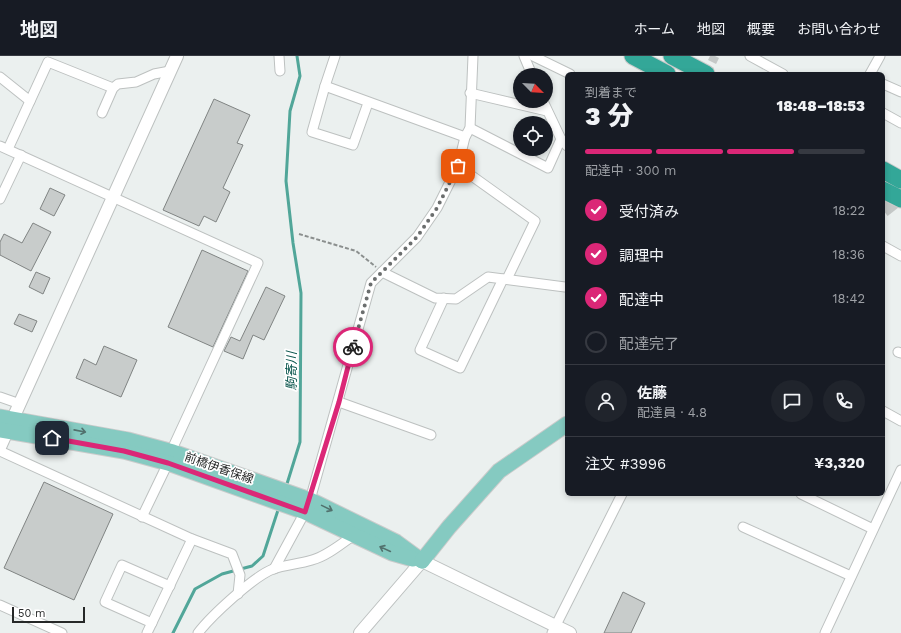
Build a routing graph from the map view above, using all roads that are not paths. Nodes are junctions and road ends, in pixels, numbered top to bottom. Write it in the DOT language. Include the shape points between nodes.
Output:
graph roads {
  1 [pos="177,56"];
  2 [pos="279,56"];
  3 [pos="335,56"];
  4 [pos="474,56"];
  5 [pos="524,56"];
  6 [pos="533,56"];
  7 [pos="633,56"];
  8 [pos="672,56"];
  9 [pos="750,56"];
  10 [pos="880,56"];
  11 [pos="529,68"];
  12 [pos="170,71"];
  13 [pos="280,71"];
  14 [pos="566,72"];
  15 [pos="663,72"];
  16 [pos="702,72"];
  17 [pos="779,72"];
  18 [pos="871,72"];
  19 [pos="0,77"];
  20 [pos="885,85"];
  21 [pos="326,86"];
  22 [pos="112,88"];
  23 [pos="901,92"];
  24 [pos="470,93"];
  25 [pos="30,102"];
  26 [pos="368,103"];
  27 [pos="546,108"];
  28 [pos="547,111"];
  29 [pos="102,113"];
  30 [pos="885,114"];
  31 [pos="901,123"];
  32 [pos="470,128"];
  33 [pos="465,137"];
  34 [pos="564,142"];
  35 [pos="4,148"];
  36 [pos="21,155"];
  37 [pos="458,166"];
  38 [pos="885,171"];
  39 [pos="901,180"];
  40 [pos="885,191"];
  41 [pos="113,198"];
  42 [pos="0,199"];
  43 [pos="901,199"];
  44 [pos="885,247"];
  45 [pos="901,256"];
  46 [pos="382,272"];
  47 [pos="505,279"];
  48 [pos="565,287"];
  49 [pos="444,298"];
  50 [pos="0,397"];
  51 [pos="339,402"];
  52 [pos="20,404"];
  53 [pos="885,412"];
  54 [pos="901,420"];
  55 [pos="6,424"];
  56 [pos="565,425"];
  57 [pos="432,435"];
  58 [pos="174,445"];
  59 [pos="0,447"];
  60 [pos="0,451"];
  61 [pos="168,463"];
  62 [pos="901,470"];
  63 [pos="273,494"];
  64 [pos="621,496"];
  65 [pos="804,496"];
  66 [pos="307,506"];
  67 [pos="142,517"];
  68 [pos="743,527"];
  69 [pos="873,529"];
  70 [pos="354,535"];
  71 [pos="192,539"];
  72 [pos="422,561"];
  73 [pos="274,569"];
  74 [pos="851,576"];
  75 [pos="170,586"];
  76 [pos="238,594"];
  77 [pos="0,605"];
  78 [pos="152,623"];
  79 [pos="554,630"];
  80 [pos="62,633"];
  81 [pos="147,633"];
  82 [pos="198,633"];
  83 [pos="360,633"];
  84 [pos="570,633"];
  85 [pos="825,633"];
  1 -- 12 [label="street"];
  2 -- 13 [label="street"];
  3 -- 21 [label="street"];
  4 -- 24 [label="street"];
  5 -- 11 [label="street"];
  6 -- 14 [label="street"];
  7 -- 15 [label="highway"];
  8 -- 16 [label="highway"];
  9 -- 17 [label="street"];
  10 -- 18 [label="street"];
  12 -- 22 [label="street" via="154,74 136,82 118,84"];
  12 -- 41 [label="street"];
  19 -- 25 [label="street"];
  20 -- 23 [label="street"];
  21 -- 26 [label="street"];
  21 -- 26 [label="street" via="312,132 353,145"];
  22 -- 25 [label="street" via="48,62"];
  22 -- 29 [label="street"];
  24 -- 28 [label="street"];
  24 -- 32 [label="street"];
  25 -- 35 [label="street"];
  26 -- 33 [label="street"];
  27 -- 28 [label="street"];
  28 -- 34 [label="street"];
  30 -- 31 [label="street"];
  32 -- 33 [label="street"];
  32 -- 34 [label="street" via="548,168"];
  33 -- 37 [label="street"];
  35 -- 36 [label="street"];
  36 -- 41 [label="street"];
  36 -- 42 [label="street"];
  37 -- 46 [label="street" via="437,208 417,237"];
  37 -- 47 [label="street" via="535,221"];
  38 -- 39 [label="highway"];
  40 -- 43 [label="highway"];
  41 -- 52 [label="street"];
  41 -- 58 [label="street" via="258,263"];
  44 -- 45 [label="street"];
  46 -- 49 [label="street" via="435,298"];
  46 -- 51 [label="street" via="371,283"];
  47 -- 48 [label="street"];
  47 -- 49 [label="street" via="488,277 456,299"];
  47 -- 49 [label="street" via="460,368 420,350"];
  50 -- 52 [label="street"];
  51 -- 57 [label="street"];
  51 -- 66 [label="street"];
  52 -- 55 [label="street"];
  53 -- 54 [label="street"];
  55 -- 59 [label="street"];
  55 -- 61 [label="main road, 前橋伊香保線"];
  55 -- 63 [label="main road, 前橋伊香保線, one-way" via="136,442 173,452"];
  56 -- 72 [label="main road" via="499,471 449,526"];
  60 -- 67 [label="street"];
  61 -- 63 [label="main road, 前橋伊香保線"];
  61 -- 67 [label="street"];
  62 -- 69 [label="street"];
  63 -- 66 [label="main road, 前橋伊香保線"];
  64 -- 79 [label="street"];
  65 -- 69 [label="street"];
  66 -- 70 [label="main road, 前橋伊香保線"];
  66 -- 72 [label="main road, 前橋伊香保線, one-way" via="396,542"];
  66 -- 73 [label="street"];
  67 -- 71 [label="street"];
  68 -- 74 [label="street"];
  69 -- 74 [label="street"];
  72 -- 70 [label="main road, 前橋伊香保線, one-way" via="392,553"];
  70 -- 73 [label="street" via="335,549 313,560"];
  71 -- 75 [label="street"];
  71 -- 76 [label="street" via="232,554 240,575"];
  72 -- 79 [label="street"];
  72 -- 83 [label="street"];
  73 -- 76 [label="street" via="264,573"];
  74 -- 85 [label="street"];
  75 -- 78 [label="street"];
  75 -- 78 [label="street" via="122,565 105,602"];
  76 -- 82 [label="street"];
  77 -- 80 [label="street"];
  78 -- 81 [label="street"];
  79 -- 84 [label="street"];
}
